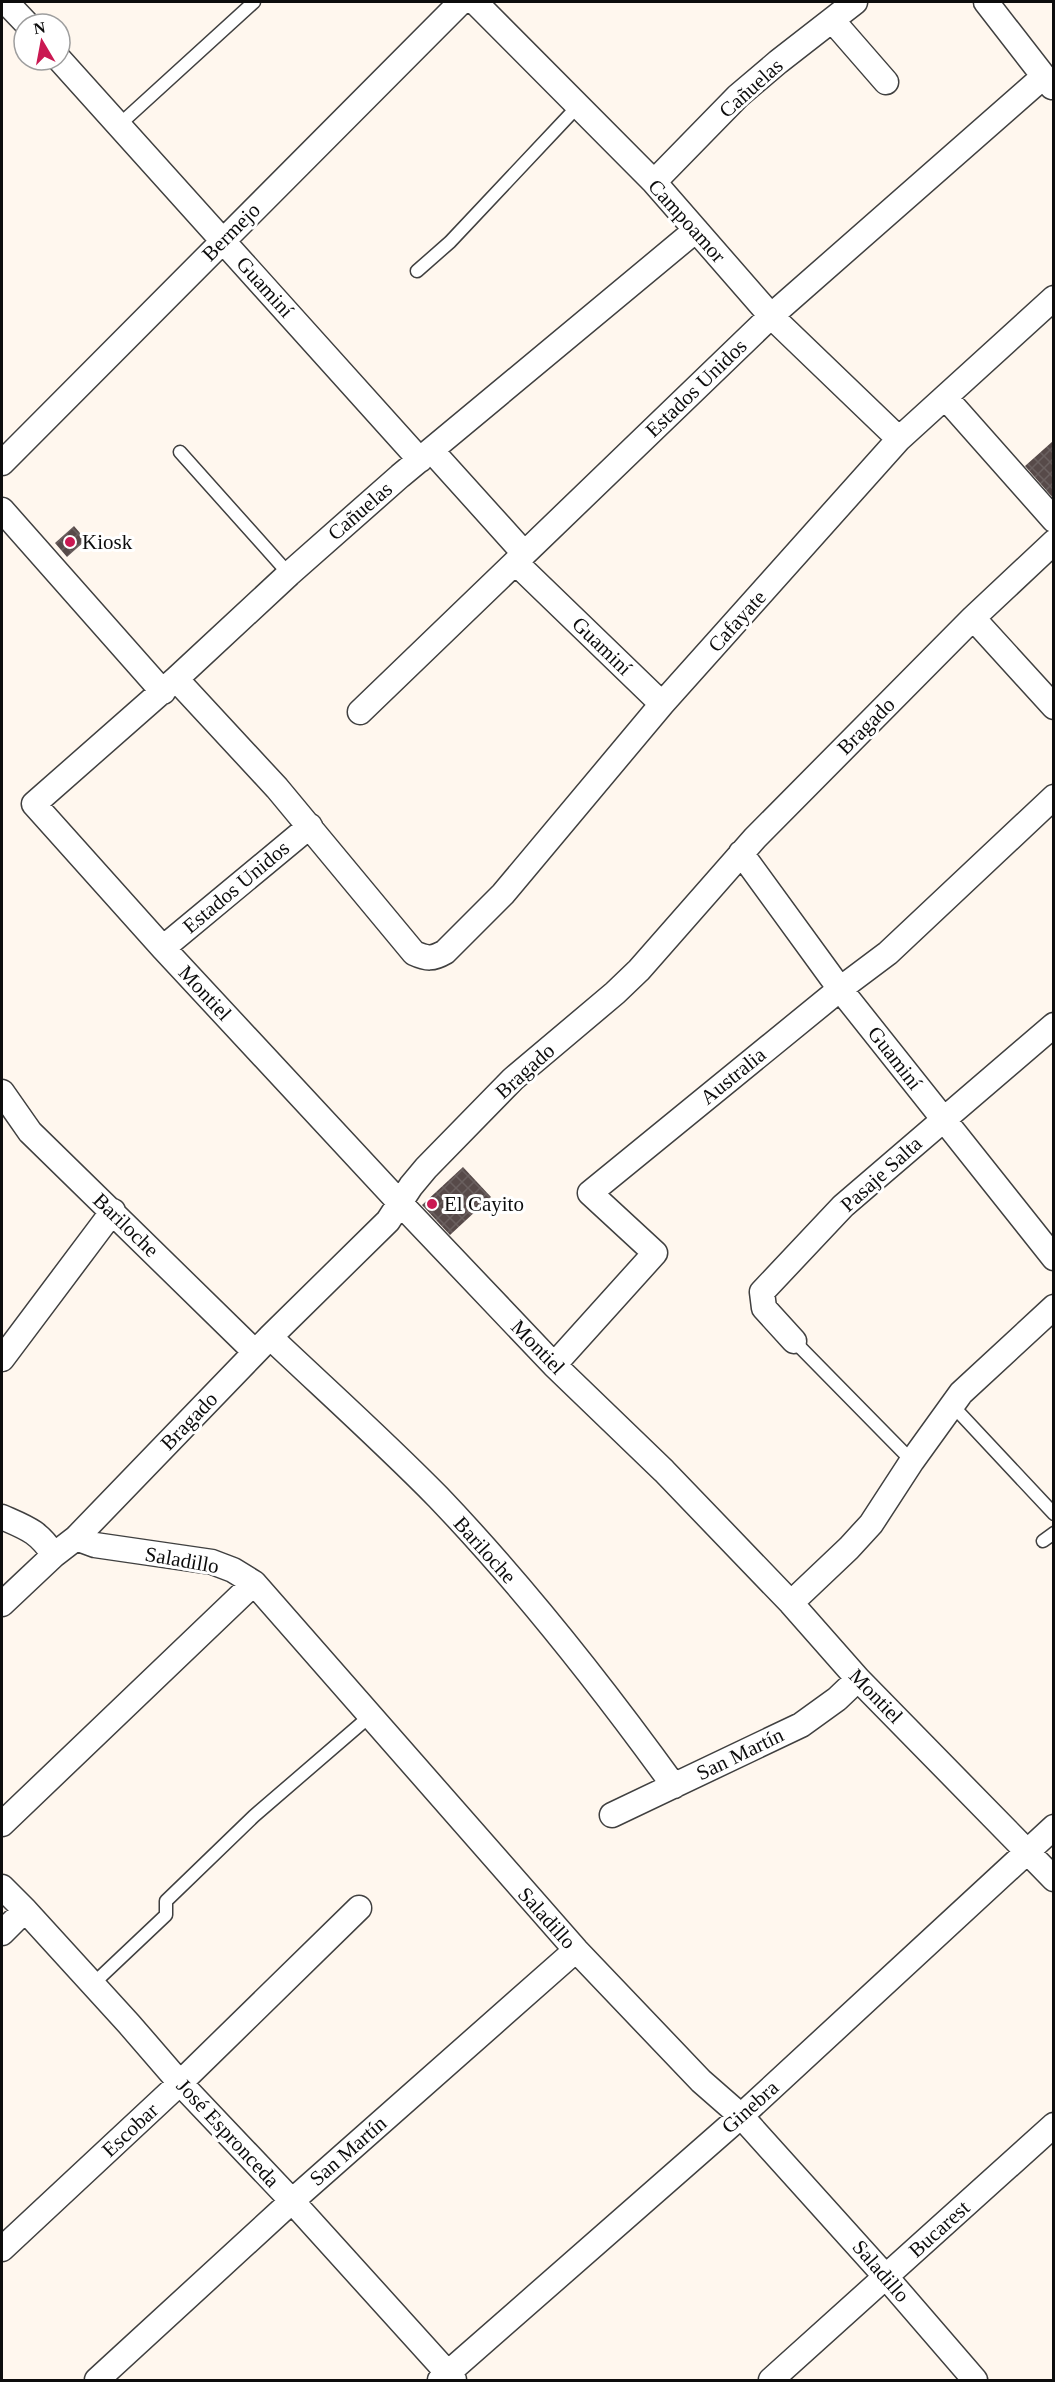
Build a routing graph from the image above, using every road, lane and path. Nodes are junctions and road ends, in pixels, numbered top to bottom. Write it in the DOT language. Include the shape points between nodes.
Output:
graph roads {
  1 [pos="254,2"];
  2 [pos="461,2"];
  3 [pos="475,2"];
  4 [pos="855,2"];
  5 [pos="986,2"];
  6 [pos="832,20"];
  7 [pos="71,72"];
  8 [pos="886,82"];
  9 [pos="1048,83"];
  10 [pos="578,106"];
  11 [pos="119,125"];
  12 [pos="654,182"];
  13 [pos="696,230"];
  14 [pos="223,241"];
  15 [pos="417,271"];
  16 [pos="1053,298"];
  17 [pos="771,316"];
  18 [pos="945,397"];
  19 [pos="899,439"];
  20 [pos="180,452"];
  21 [pos="426,456"];
  22 [pos="2,463"];
  23 [pos="2,510"];
  24 [pos="1053,520"];
  25 [pos="1053,542"];
  26 [pos="520,558"];
  27 [pos="289,574"];
  28 [pos="973,618"];
  29 [pos="170,686"];
  30 [pos="662,704"];
  31 [pos="1053,707"];
  32 [pos="360,712"];
  33 [pos="1053,797"];
  34 [pos="34,804"];
  35 [pos="310,826"];
  36 [pos="741,853"];
  37 [pos="163,948"];
  38 [pos="840,989"];
  39 [pos="1053,1025"];
  40 [pos="2,1092"];
  41 [pos="943,1119"];
  42 [pos="400,1203"];
  43 [pos="113,1211"];
  44 [pos="1053,1258"];
  45 [pos="1053,1307"];
  46 [pos="794,1341"];
  47 [pos="263,1344"];
  48 [pos="2,1359"];
  49 [pos="554,1365"];
  50 [pos="952,1406"];
  51 [pos="912,1461"];
  52 [pos="1053,1514"];
  53 [pos="2,1517"];
  54 [pos="1053,1533"];
  55 [pos="76,1538"];
  56 [pos="1043,1541"];
  57 [pos="54,1555"];
  58 [pos="254,1583"];
  59 [pos="791,1603"];
  60 [pos="2,1604"];
  61 [pos="858,1678"];
  62 [pos="370,1716"];
  63 [pos="674,1786"];
  64 [pos="612,1815"];
  65 [pos="2,1824"];
  66 [pos="1053,1827"];
  67 [pos="1027,1851"];
  68 [pos="1053,1879"];
  69 [pos="2,1887"];
  70 [pos="360,1908"];
  71 [pos="25,1910"];
  72 [pos="2,1933"];
  73 [pos="576,1950"];
  74 [pos="93,1984"];
  75 [pos="180,2083"];
  76 [pos="741,2116"];
  77 [pos="1053,2125"];
  78 [pos="292,2201"];
  79 [pos="2,2249"];
  80 [pos="886,2277"];
  81 [pos="447,2378"];
  82 [pos="97,2380"];
  83 [pos="771,2380"];
  84 [pos="975,2380"];
  1 -- 11 [label="lane"];
  2 -- 14 [label="street, Bermejo"];
  3 -- 10 [label="street, Campoamor"];
  4 -- 6 [label="street, Cañuelas"];
  5 -- 9 [label="street"];
  6 -- 8 [label="street"];
  6 -- 12 [label="street, Cañuelas" via="738,96"];
  7 -- 11 [label="street, Guaminí"];
  9 -- 17 [label="street, Estados Unidos"];
  10 -- 12 [label="street, Campoamor"];
  10 -- 15 [label="lane" via="450,242"];
  11 -- 14 [label="street, Guaminí"];
  12 -- 13 [label="street, Campoamor"];
  13 -- 17 [label="street, Campoamor"];
  13 -- 21 [label="street, Cañuelas"];
  14 -- 21 [label="street, Guaminí"];
  14 -- 22 [label="street, Bermejo"];
  16 -- 18 [label="street, Cafayate"];
  17 -- 19 [label="street, Campoamor"];
  17 -- 26 [label="street, Estados Unidos"];
  18 -- 19 [label="street, Cafayate"];
  18 -- 24 [label="street"];
  19 -- 30 [label="street, Cafayate"];
  20 -- 27 [label="lane"];
  21 -- 26 [label="street, Guaminí"];
  21 -- 27 [label="street, Cañuelas"];
  23 -- 29 [label="street"];
  25 -- 28 [label="street, Bragado"];
  26 -- 30 [label="street, Guaminí"];
  26 -- 32 [label="street, Estados Unidos"];
  27 -- 29 [label="street, Cañuelas"];
  28 -- 31 [label="street"];
  28 -- 36 [label="street, Bragado"];
  29 -- 34 [label="street, Cañuelas"];
  29 -- 35 [label="street" via="278,788"];
  30 -- 35 [label="street, Cafayate" via="503,894 435,958 414,953"];
  33 -- 38 [label="street, Australia" via="888,953"];
  34 -- 37 [label="street, Montiel"];
  35 -- 37 [label="street, Estados Unidos"];
  36 -- 38 [label="street, Guaminí"];
  36 -- 42 [label="street, Bragado" via="639,970 513,1079 426,1168"];
  37 -- 42 [label="street, Montiel"];
  38 -- 41 [label="street, Guaminí"];
  38 -- 49 [label="street, Australia" via="590,1192 655,1253"];
  39 -- 41 [label="street, Pasaje Salta"];
  40 -- 43 [label="street, Bariloche" via="30,1132"];
  41 -- 44 [label="street, Guaminí"];
  41 -- 46 [label="street, Pasaje Salta" via="843,1206 762,1292 764,1308"];
  42 -- 47 [label="street, Bragado" via="388,1221"];
  42 -- 49 [label="street, Montiel"];
  43 -- 47 [label="street, Bariloche"];
  43 -- 48 [label="street"];
  45 -- 50 [label="street" via="981,1373"];
  46 -- 51 [label="lane"];
  47 -- 55 [label="street, Bragado"];
  47 -- 63 [label="street, Bariloche" via="437,1496 494,1557 557,1632"];
  49 -- 59 [label="street, Montiel" via="664,1471"];
  50 -- 51 [label="street"];
  50 -- 52 [label="lane"];
  51 -- 59 [label="street" via="871,1524"];
  53 -- 57 [label="street" via="43,1538"];
  54 -- 56 [label="lane"];
  55 -- 57 [label="street, Bragado"];
  55 -- 58 [label="street, Saladillo" via="95,1545 213,1562"];
  57 -- 60 [label="street, Bragado"];
  58 -- 62 [label="street, Saladillo"];
  58 -- 65 [label="street"];
  59 -- 61 [label="street, Montiel"];
  61 -- 63 [label="street, San Martín" via="837,1700 801,1725"];
  61 -- 67 [label="street, Montiel"];
  62 -- 73 [label="street, Saladillo"];
  62 -- 74 [label="lane" via="246,1823 166,1901 166,1915"];
  63 -- 64 [label="street, San Martín"];
  66 -- 67 [label="street, Ginebra"];
  67 -- 68 [label="street, Montiel"];
  67 -- 76 [label="street, Ginebra"];
  69 -- 71 [label="street, José Espronceda"];
  70 -- 75 [label="street, Escobar"];
  71 -- 72 [label="street"];
  71 -- 74 [label="street, José Espronceda"];
  73 -- 76 [label="street, Saladillo" via="701,2081"];
  73 -- 78 [label="street, San Martín"];
  74 -- 75 [label="street, José Espronceda"];
  75 -- 78 [label="street, José Espronceda"];
  75 -- 79 [label="street, Escobar"];
  76 -- 80 [label="street, Saladillo"];
  76 -- 81 [label="street, Ginebra"];
  77 -- 80 [label="street, Bucarest"];
  78 -- 81 [label="street, José Espronceda"];
  78 -- 82 [label="street, San Martín"];
  80 -- 83 [label="street, Bucarest"];
  80 -- 84 [label="street, Saladillo"];
}
